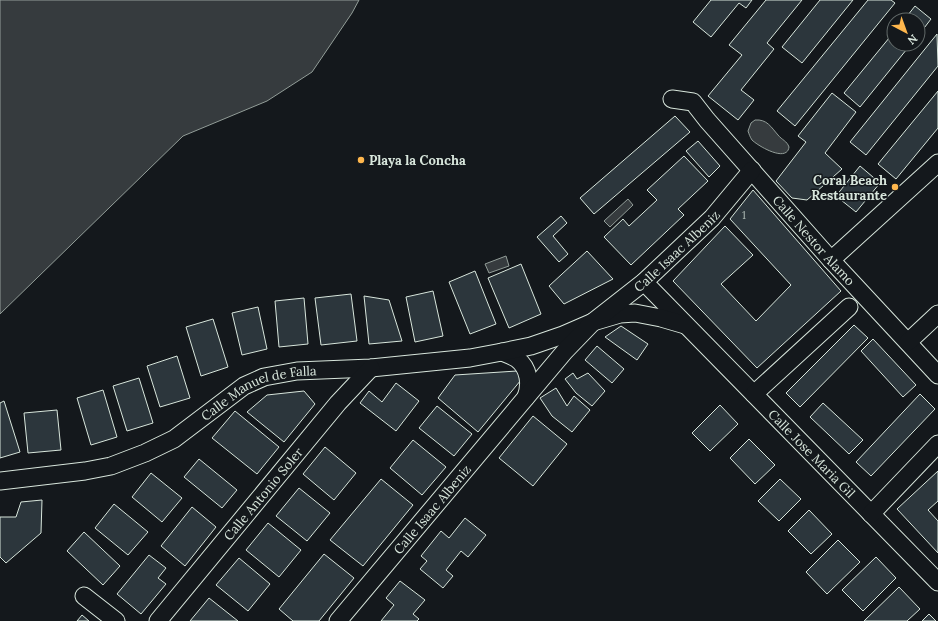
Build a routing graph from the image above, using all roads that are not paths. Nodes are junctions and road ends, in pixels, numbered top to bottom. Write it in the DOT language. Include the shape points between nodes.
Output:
graph roads {
  1 [pos="672,99"];
  2 [pos="938,163"];
  3 [pos="752,170"];
  4 [pos="831,260"];
  5 [pos="644,282"];
  6 [pos="849,307"];
  7 [pos="938,314"];
  8 [pos="593,322"];
  9 [pos="685,325"];
  10 [pos="908,342"];
  11 [pos="531,346"];
  12 [pos="502,352"];
  13 [pos="371,368"];
  14 [pos="938,375"];
  15 [pos="754,394"];
  16 [pos="526,397"];
  17 [pos="938,444"];
  18 [pos="0,481"];
  19 [pos="871,514"];
  20 [pos="938,582"];
  21 [pos="84,596"];
  22 [pos="116,621"];
  23 [pos="158,621"];
  24 [pos="338,621"];
  1 -- 3 [label="street, Calle Nestor Alamo" via="693,102"];
  2 -- 4 [label="street"];
  3 -- 4 [label="street, Calle Nestor Alamo"];
  3 -- 5 [label="street, Calle Isaac Albeniz" via="712,218"];
  4 -- 10 [label="street, Calle Nestor Alamo"];
  5 -- 8 [label="street, Calle Isaac Albeniz"];
  5 -- 9 [label="street, Calle Jose Maria Gil"];
  6 -- 15 [label="street"];
  7 -- 10 [label="street"];
  8 -- 9 [label="street, Calle Jose Maria Gil" via="620,314 635,313"];
  8 -- 11 [label="street, Calle Isaac Albeniz"];
  8 -- 16 [label="street, Calle Isaac Albeniz"];
  9 -- 15 [label="street, Calle Jose Maria Gil"];
  10 -- 14 [label="street, Calle Nestor Alamo"];
  11 -- 12 [label="street, Calle Manuel de Falla"];
  12 -- 13 [label="street, Calle Manuel de Falla" via="470,358"];
  12 -- 16 [label="street" via="517,359 525,369 529,379"];
  13 -- 18 [label="street, Calle Manuel de Falla" via="296,371 264,377 244,386 174,439 138,456 85,472"];
  13 -- 23 [label="street, Calle Antonio Soler" via="338,403"];
  15 -- 19 [label="street, Calle Jose Maria Gil"];
  16 -- 24 [label="street, Calle Isaac Albeniz"];
  17 -- 19 [label="street"];
  19 -- 20 [label="street, Calle Jose Maria Gil"];
  21 -- 22 [label="street"];
}
